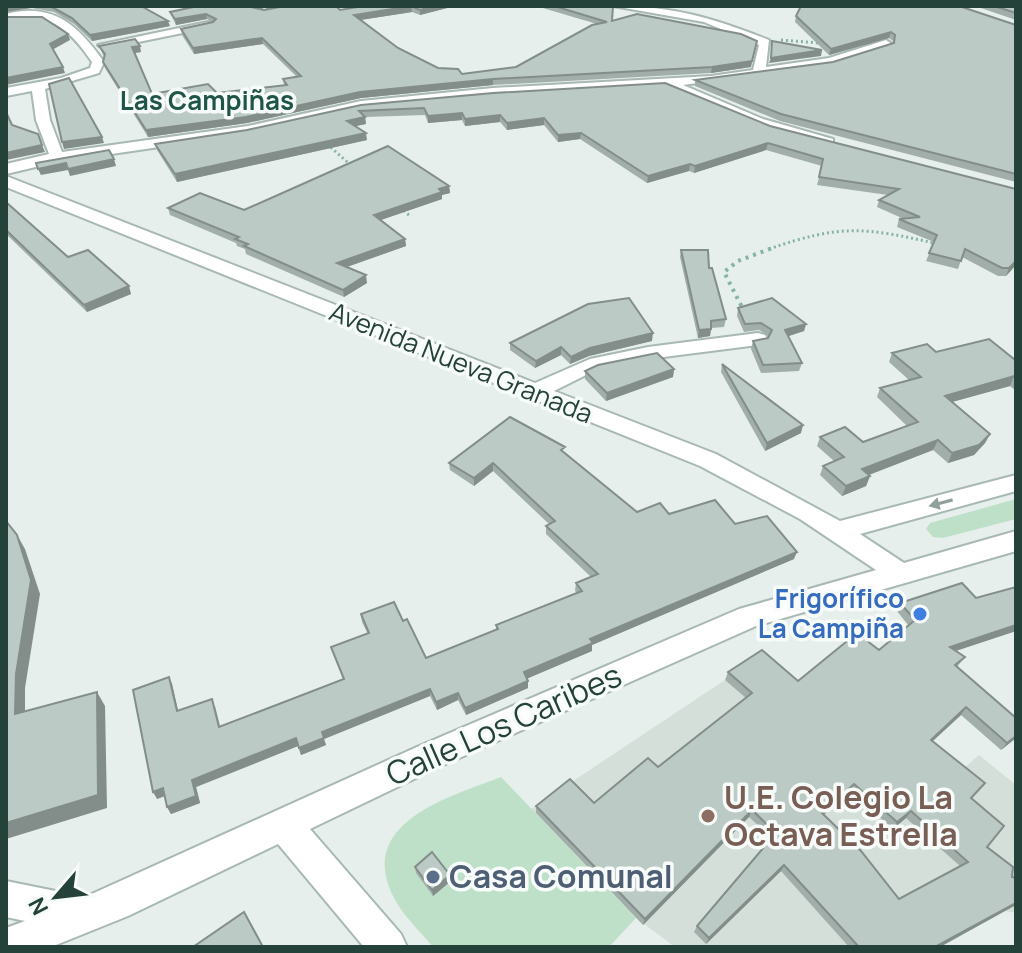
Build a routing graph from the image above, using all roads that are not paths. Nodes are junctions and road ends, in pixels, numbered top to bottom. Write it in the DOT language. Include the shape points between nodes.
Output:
graph roads {
  1 [pos="618,6"];
  2 [pos="6,17"];
  3 [pos="208,25"];
  4 [pos="886,44"];
  5 [pos="88,48"];
  6 [pos="759,71"];
  7 [pos="664,82"];
  8 [pos="38,86"];
  9 [pos="6,92"];
  10 [pos="846,147"];
  11 [pos="57,157"];
  12 [pos="6,169"];
  13 [pos="6,181"];
  14 [pos="758,339"];
  15 [pos="534,392"];
  16 [pos="1016,483"];
  17 [pos="837,531"];
  18 [pos="1016,541"];
  19 [pos="901,574"];
  20 [pos="284,825"];
  21 [pos="6,899"];
  22 [pos="84,915"];
  23 [pos="6,947"];
  24 [pos="388,947"];
  1 -- 6 [label="street" via="706,19 765,43"];
  2 -- 5 [label="street" via="41,15"];
  3 -- 5 [label="street"];
  4 -- 6 [label="street" via="831,61"];
  5 -- 8 [label="street" via="98,62 95,70"];
  6 -- 7 [label="street"];
  7 -- 10 [label="street" via="758,122"];
  7 -- 11 [label="street" via="407,99 222,134"];
  8 -- 9 [label="street"];
  8 -- 11 [label="street" via="45,129"];
  11 -- 12 [label="street"];
  13 -- 15 [label="street, Avenida Nueva Granada"];
  14 -- 15 [label="street" via="590,365"];
  15 -- 17 [label="street, Avenida Nueva Granada" via="708,460"];
  16 -- 17 [label="street, one-way"];
  17 -- 19 [label="street, Avenida Nueva Granada"];
  18 -- 19 [label="street, Calle Los Caribes"];
  19 -- 20 [label="street, Calle Los Caribes" via="749,617"];
  20 -- 22 [label="street, Calle Los Caribes"];
  20 -- 24 [label="street"];
  21 -- 22 [label="street"];
  22 -- 23 [label="street, Calle Los Caribes"];
}
